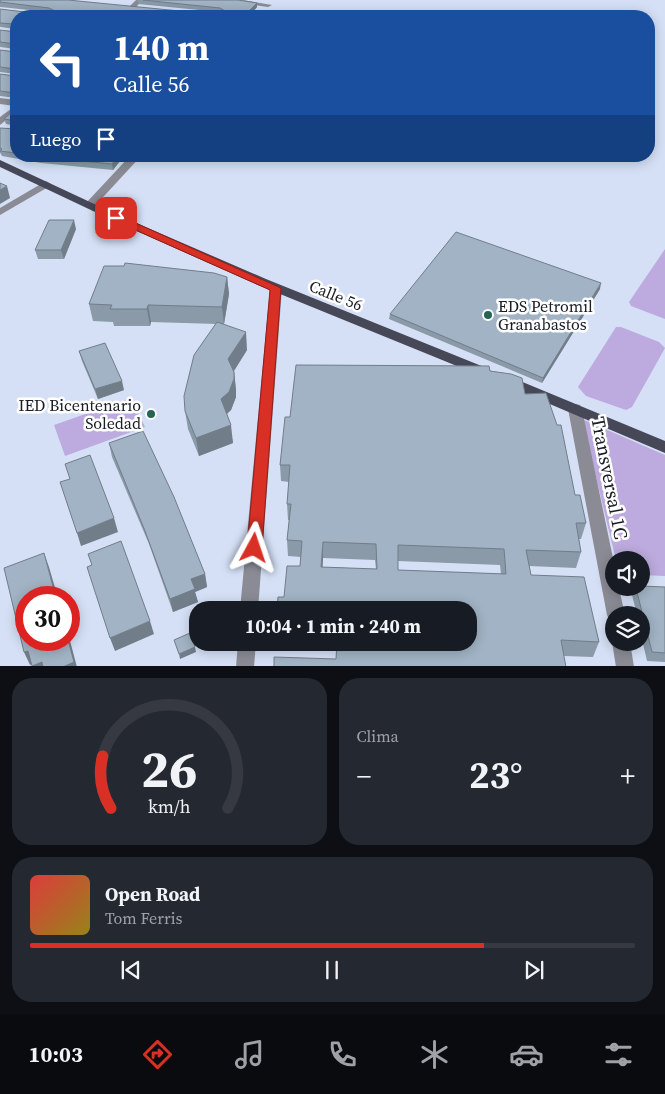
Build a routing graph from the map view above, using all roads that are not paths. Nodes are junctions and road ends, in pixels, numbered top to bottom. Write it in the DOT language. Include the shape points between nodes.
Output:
graph roads {
  1 [pos="140,0"];
  2 [pos="224,0"];
  3 [pos="267,5"];
  4 [pos="122,7"];
  5 [pos="132,8"];
  6 [pos="142,9"];
  7 [pos="130,10"];
  8 [pos="10,113"];
  9 [pos="0,122"];
  10 [pos="130,162"];
  11 [pos="2,166"];
  12 [pos="46,184"];
  13 [pos="90,205"];
  14 [pos="0,212"];
  15 [pos="276,288"];
  16 [pos="575,408"];
  17 [pos="665,447"];
  18 [pos="250,601"];
  19 [pos="614,606"];
  20 [pos="246,651"];
  21 [pos="622,651"];
  22 [pos="245,666"];
  23 [pos="625,666"];
  1 -- 5 [label="street"];
  2 -- 3 [label="street"];
  4 -- 5 [label="street"];
  5 -- 6 [label="street"];
  5 -- 7 [label="street"];
  8 -- 9 [label="street"];
  10 -- 13 [label="street"];
  11 -- 12 [label="main road, Calle 56"];
  12 -- 13 [label="main road, Calle 56"];
  12 -- 14 [label="street"];
  13 -- 15 [label="main road, Calle 56"];
  15 -- 16 [label="main road, Calle 56"];
  15 -- 18 [label="street"];
  16 -- 17 [label="main road, Calle 56"];
  16 -- 19 [label="street, Transversal 1C" via="578,437"];
  20 -- 22 [label="street"];
  21 -- 23 [label="street"];
}
